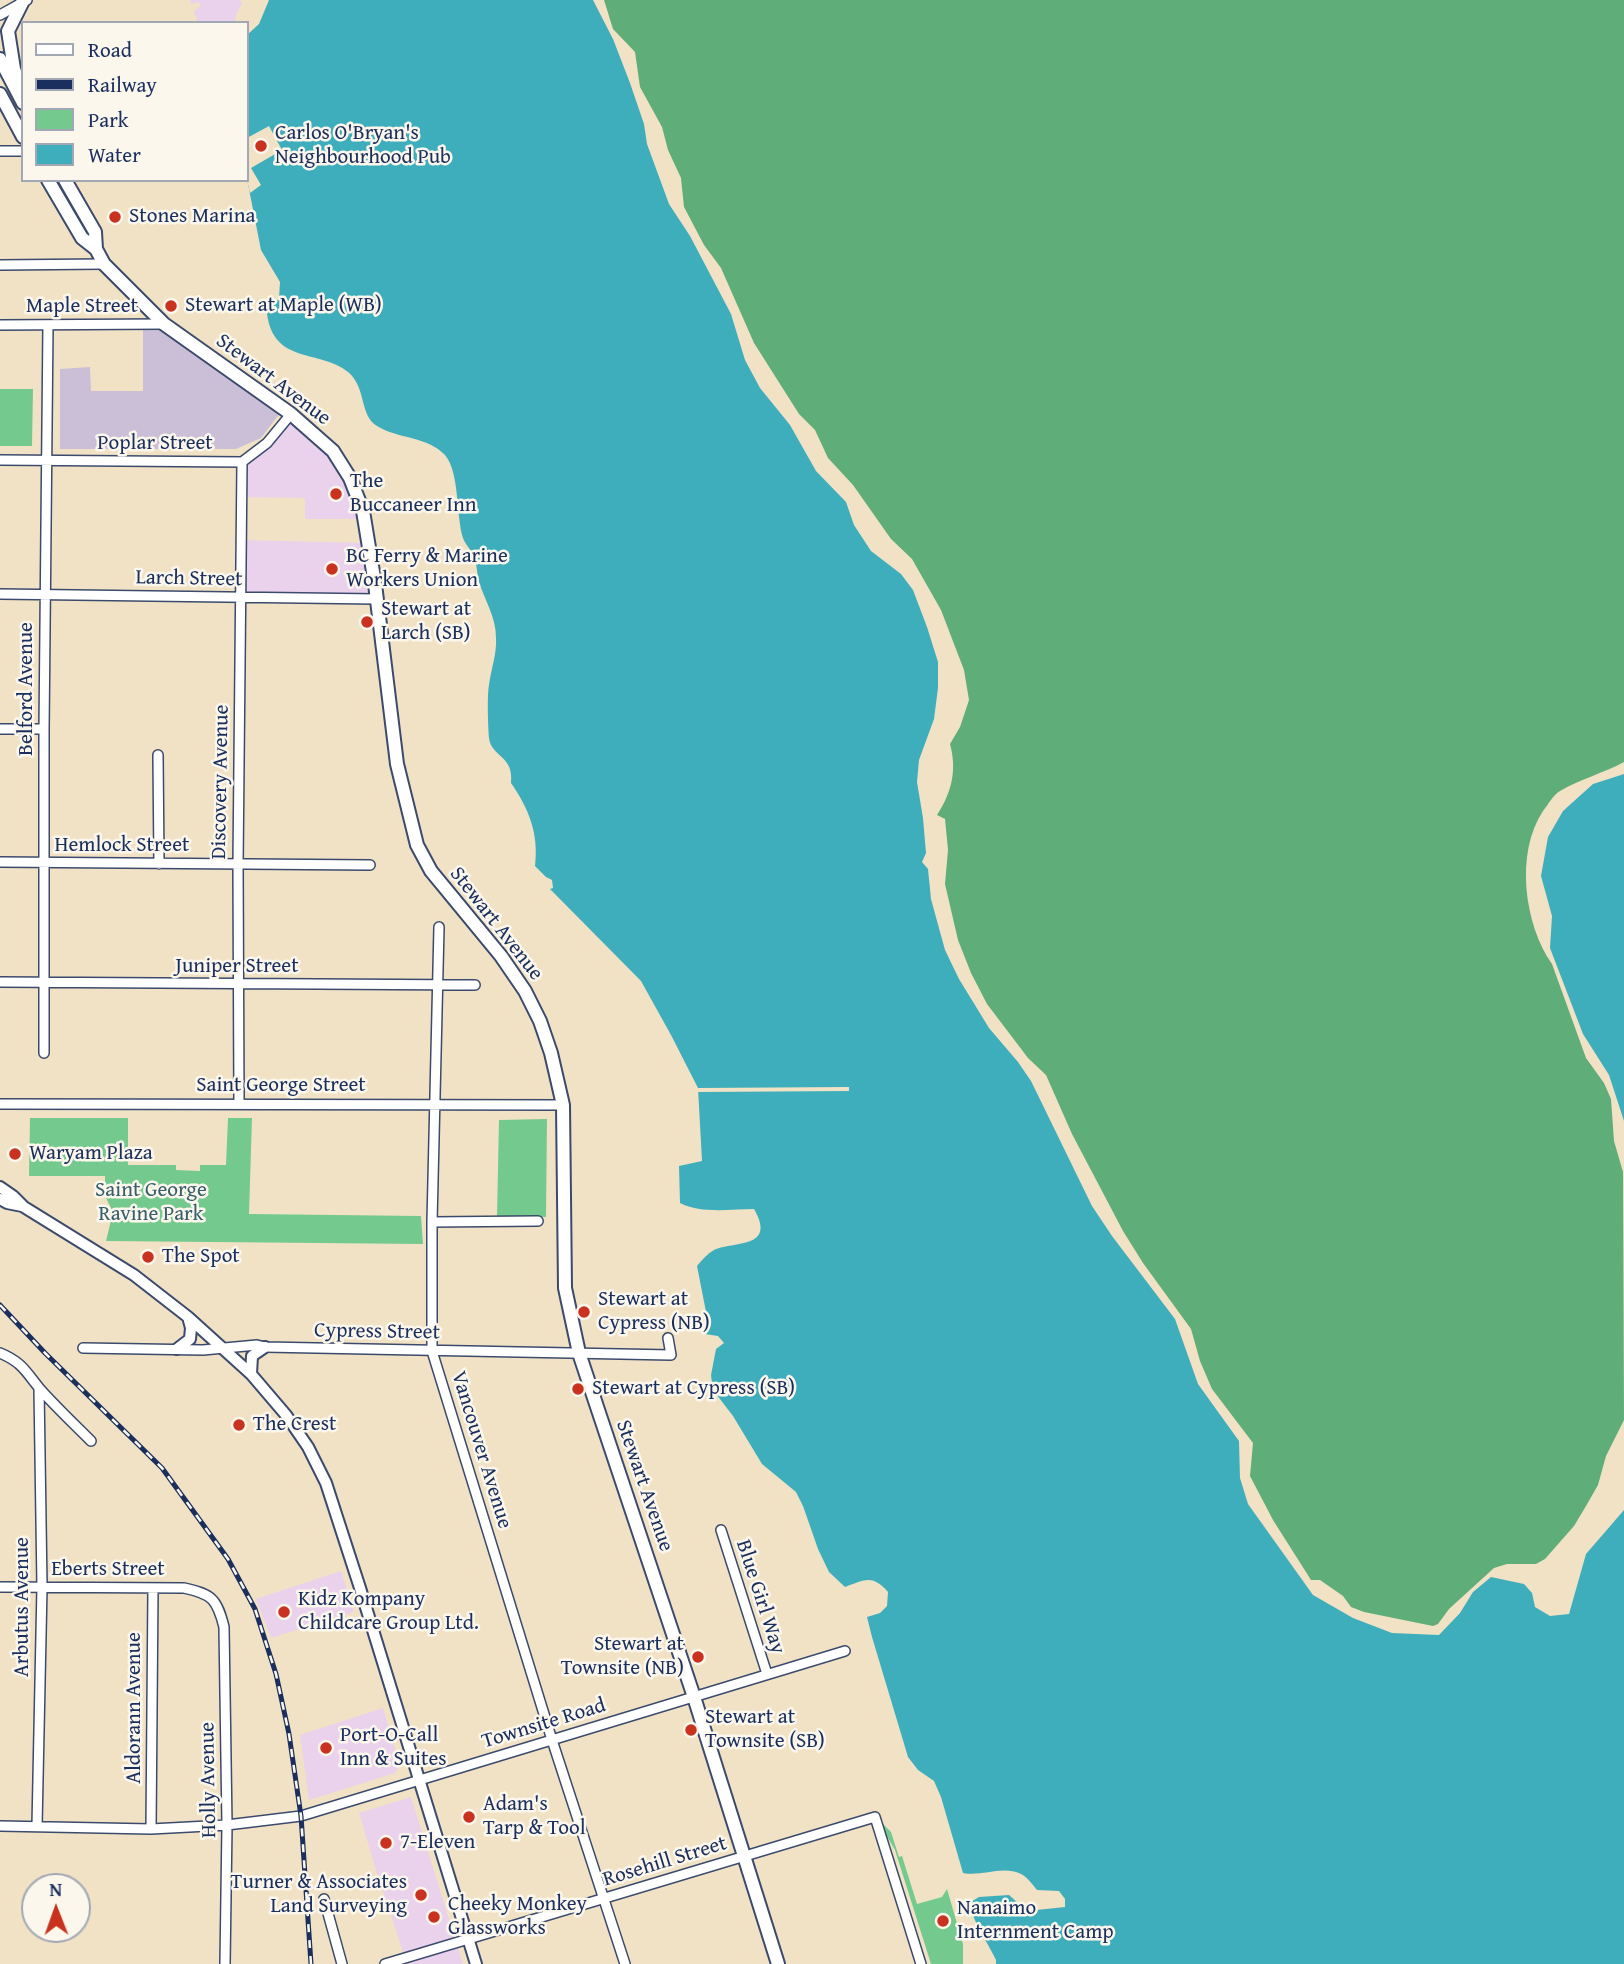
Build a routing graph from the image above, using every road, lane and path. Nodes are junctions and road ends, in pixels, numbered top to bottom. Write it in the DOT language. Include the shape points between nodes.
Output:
graph roads {
  1 [pos="25,1"];
  2 [pos="0,15"];
  3 [pos="0,59"];
  4 [pos="21,88"];
  5 [pos="0,94"];
  6 [pos="21,99"];
  7 [pos="21,133"];
  8 [pos="0,151"];
  9 [pos="21,151"];
  10 [pos="49,182"];
  11 [pos="66,182"];
  12 [pos="96,249"];
  13 [pos="104,264"];
  14 [pos="0,265"];
  15 [pos="164,324"];
  16 [pos="0,325"];
  17 [pos="48,325"];
  18 [pos="291,414"];
  19 [pos="0,460"];
  20 [pos="47,461"];
  21 [pos="242,461"];
  22 [pos="0,594"];
  23 [pos="45,595"];
  24 [pos="240,596"];
  25 [pos="377,598"];
  26 [pos="0,729"];
  27 [pos="44,729"];
  28 [pos="158,755"];
  29 [pos="0,862"];
  30 [pos="44,863"];
  31 [pos="159,864"];
  32 [pos="238,864"];
  33 [pos="370,865"];
  34 [pos="439,928"];
  35 [pos="0,982"];
  36 [pos="44,984"];
  37 [pos="239,984"];
  38 [pos="438,985"];
  39 [pos="475,985"];
  40 [pos="44,1053"];
  41 [pos="0,1104"];
  42 [pos="239,1104"];
  43 [pos="436,1105"];
  44 [pos="563,1105"];
  45 [pos="0,1187"];
  46 [pos="0,1199"];
  47 [pos="22,1206"];
  48 [pos="538,1221"];
  49 [pos="432,1222"];
  50 [pos="188,1317"];
  51 [pos="668,1338"];
  52 [pos="221,1347"];
  53 [pos="265,1347"];
  54 [pos="83,1348"];
  55 [pos="177,1349"];
  56 [pos="432,1351"];
  57 [pos="0,1353"];
  58 [pos="579,1353"];
  59 [pos="251,1374"];
  60 [pos="39,1388"];
  61 [pos="91,1441"];
  62 [pos="721,1530"];
  63 [pos="0,1587"];
  64 [pos="41,1587"];
  65 [pos="153,1588"];
  66 [pos="213,1598"];
  67 [pos="845,1651"];
  68 [pos="767,1674"];
  69 [pos="694,1697"];
  70 [pos="552,1740"];
  71 [pos="420,1779"];
  72 [pos="228,1825"];
  73 [pos="0,1826"];
  74 [pos="37,1826"];
  75 [pos="151,1829"];
  76 [pos="744,1856"];
  77 [pos="605,1898"];
  78 [pos="324,1899"];
  79 [pos="468,1938"];
  80 [pos="225,1964"];
  81 [pos="342,1964"];
  82 [pos="385,1964"];
  83 [pos="476,1964"];
  84 [pos="625,1964"];
  85 [pos="778,1964"];
  86 [pos="922,1964"];
  1 -- 2 [label="street"];
  1 -- 4 [label="highway" via="8,31"];
  3 -- 6 [label="highway"];
  5 -- 7 [label="highway"];
  8 -- 9 [label="street"];
  10 -- 12 [label="highway, Stewart Avenue" via="82,238"];
  11 -- 12 [label="highway, Stewart Avenue" via="96,232"];
  12 -- 13 [label="highway, Stewart Avenue"];
  13 -- 14 [label="street"];
  13 -- 15 [label="highway, Stewart Avenue"];
  15 -- 17 [label="street, Maple Street"];
  15 -- 18 [label="highway, Stewart Avenue"];
  16 -- 17 [label="street, Maple Street"];
  17 -- 20 [label="street, Belford Avenue"];
  18 -- 21 [label="street, Poplar Street" via="267,443"];
  18 -- 25 [label="highway, Stewart Avenue" via="333,451 351,478 363,510"];
  19 -- 20 [label="street, Poplar Street"];
  20 -- 21 [label="street, Poplar Street"];
  20 -- 23 [label="street, Belford Avenue"];
  21 -- 24 [label="street, Discovery Avenue"];
  22 -- 23 [label="street, Larch Street"];
  23 -- 24 [label="street, Larch Street"];
  23 -- 27 [label="street, Belford Avenue"];
  24 -- 25 [label="street, Larch Street"];
  24 -- 32 [label="street, Discovery Avenue"];
  25 -- 44 [label="highway, Stewart Avenue" via="397,764 416,845 431,871 525,991 551,1053"];
  26 -- 27 [label="street"];
  27 -- 30 [label="street, Belford Avenue"];
  28 -- 31 [label="street"];
  29 -- 30 [label="street, Hemlock Street"];
  30 -- 31 [label="street, Hemlock Street"];
  30 -- 36 [label="street, Belford Avenue"];
  31 -- 32 [label="street, Hemlock Street"];
  32 -- 33 [label="street, Hemlock Street"];
  32 -- 37 [label="street, Discovery Avenue"];
  34 -- 38 [label="street, Vancouver Avenue"];
  35 -- 36 [label="street, Juniper Street"];
  36 -- 37 [label="street, Juniper Street"];
  36 -- 40 [label="street, Belford Avenue"];
  37 -- 38 [label="street, Juniper Street"];
  37 -- 42 [label="street, Discovery Avenue"];
  38 -- 39 [label="street, Juniper Street"];
  38 -- 43 [label="street, Vancouver Avenue"];
  41 -- 42 [label="street, Saint George Street"];
  42 -- 43 [label="street, Saint George Street"];
  43 -- 44 [label="street, Saint George Street"];
  43 -- 49 [label="street, Vancouver Avenue"];
  44 -- 58 [label="highway, Stewart Avenue" via="565,1288"];
  45 -- 47 [label="main road"];
  46 -- 47 [label="main road"];
  47 -- 50 [label="main road" via="134,1275"];
  48 -- 49 [label="street"];
  49 -- 56 [label="street, Vancouver Avenue"];
  50 -- 52 [label="main road"];
  50 -- 55 [label="main road" via="190,1339"];
  51 -- 58 [label="street, Cypress Street" via="671,1355"];
  52 -- 53 [label="street, Cypress Street"];
  52 -- 55 [label="street, Cypress Street"];
  52 -- 59 [label="main road"];
  53 -- 56 [label="street, Cypress Street"];
  53 -- 59 [label="main road" via="252,1356"];
  54 -- 55 [label="street, Cypress Street"];
  56 -- 58 [label="street, Cypress Street"];
  56 -- 70 [label="street, Vancouver Avenue"];
  57 -- 60 [label="street" via="28,1370"];
  58 -- 69 [label="highway, Stewart Avenue"];
  59 -- 71 [label="main road" via="308,1447 326,1483"];
  60 -- 61 [label="street"];
  60 -- 64 [label="street, Arbutus Avenue"];
  62 -- 68 [label="street, Blue Girl Way"];
  63 -- 64 [label="street, Eberts Street"];
  64 -- 65 [label="street, Eberts Street"];
  64 -- 74 [label="street, Arbutus Avenue"];
  65 -- 66 [label="street, Eberts Street" via="184,1588"];
  65 -- 75 [label="street, Aldorann Avenue"];
  66 -- 72 [label="street, Holly Avenue" via="224,1627"];
  67 -- 68 [label="street, Townsite Road"];
  68 -- 69 [label="street, Townsite Road"];
  69 -- 70 [label="street, Townsite Road"];
  69 -- 76 [label="highway, Stewart Avenue"];
  70 -- 71 [label="street, Townsite Road"];
  70 -- 77 [label="street, Vancouver Avenue"];
  71 -- 72 [label="street, Townsite Road" via="301,1816"];
  71 -- 79 [label="main road"];
  72 -- 75 [label="street, Townsite Road"];
  72 -- 80 [label="street, Holly Avenue"];
  73 -- 74 [label="street, Townsite Road"];
  74 -- 75 [label="street, Townsite Road"];
  76 -- 77 [label="street, Rosehill Street"];
  76 -- 85 [label="highway, Stewart Avenue"];
  76 -- 86 [label="street, Rosehill Street" via="875,1816"];
  77 -- 79 [label="street, Rosehill Street"];
  77 -- 84 [label="street, Vancouver Avenue"];
  78 -- 81 [label="street"];
  79 -- 82 [label="street, Rosehill Street"];
  79 -- 83 [label="main road"];
}
